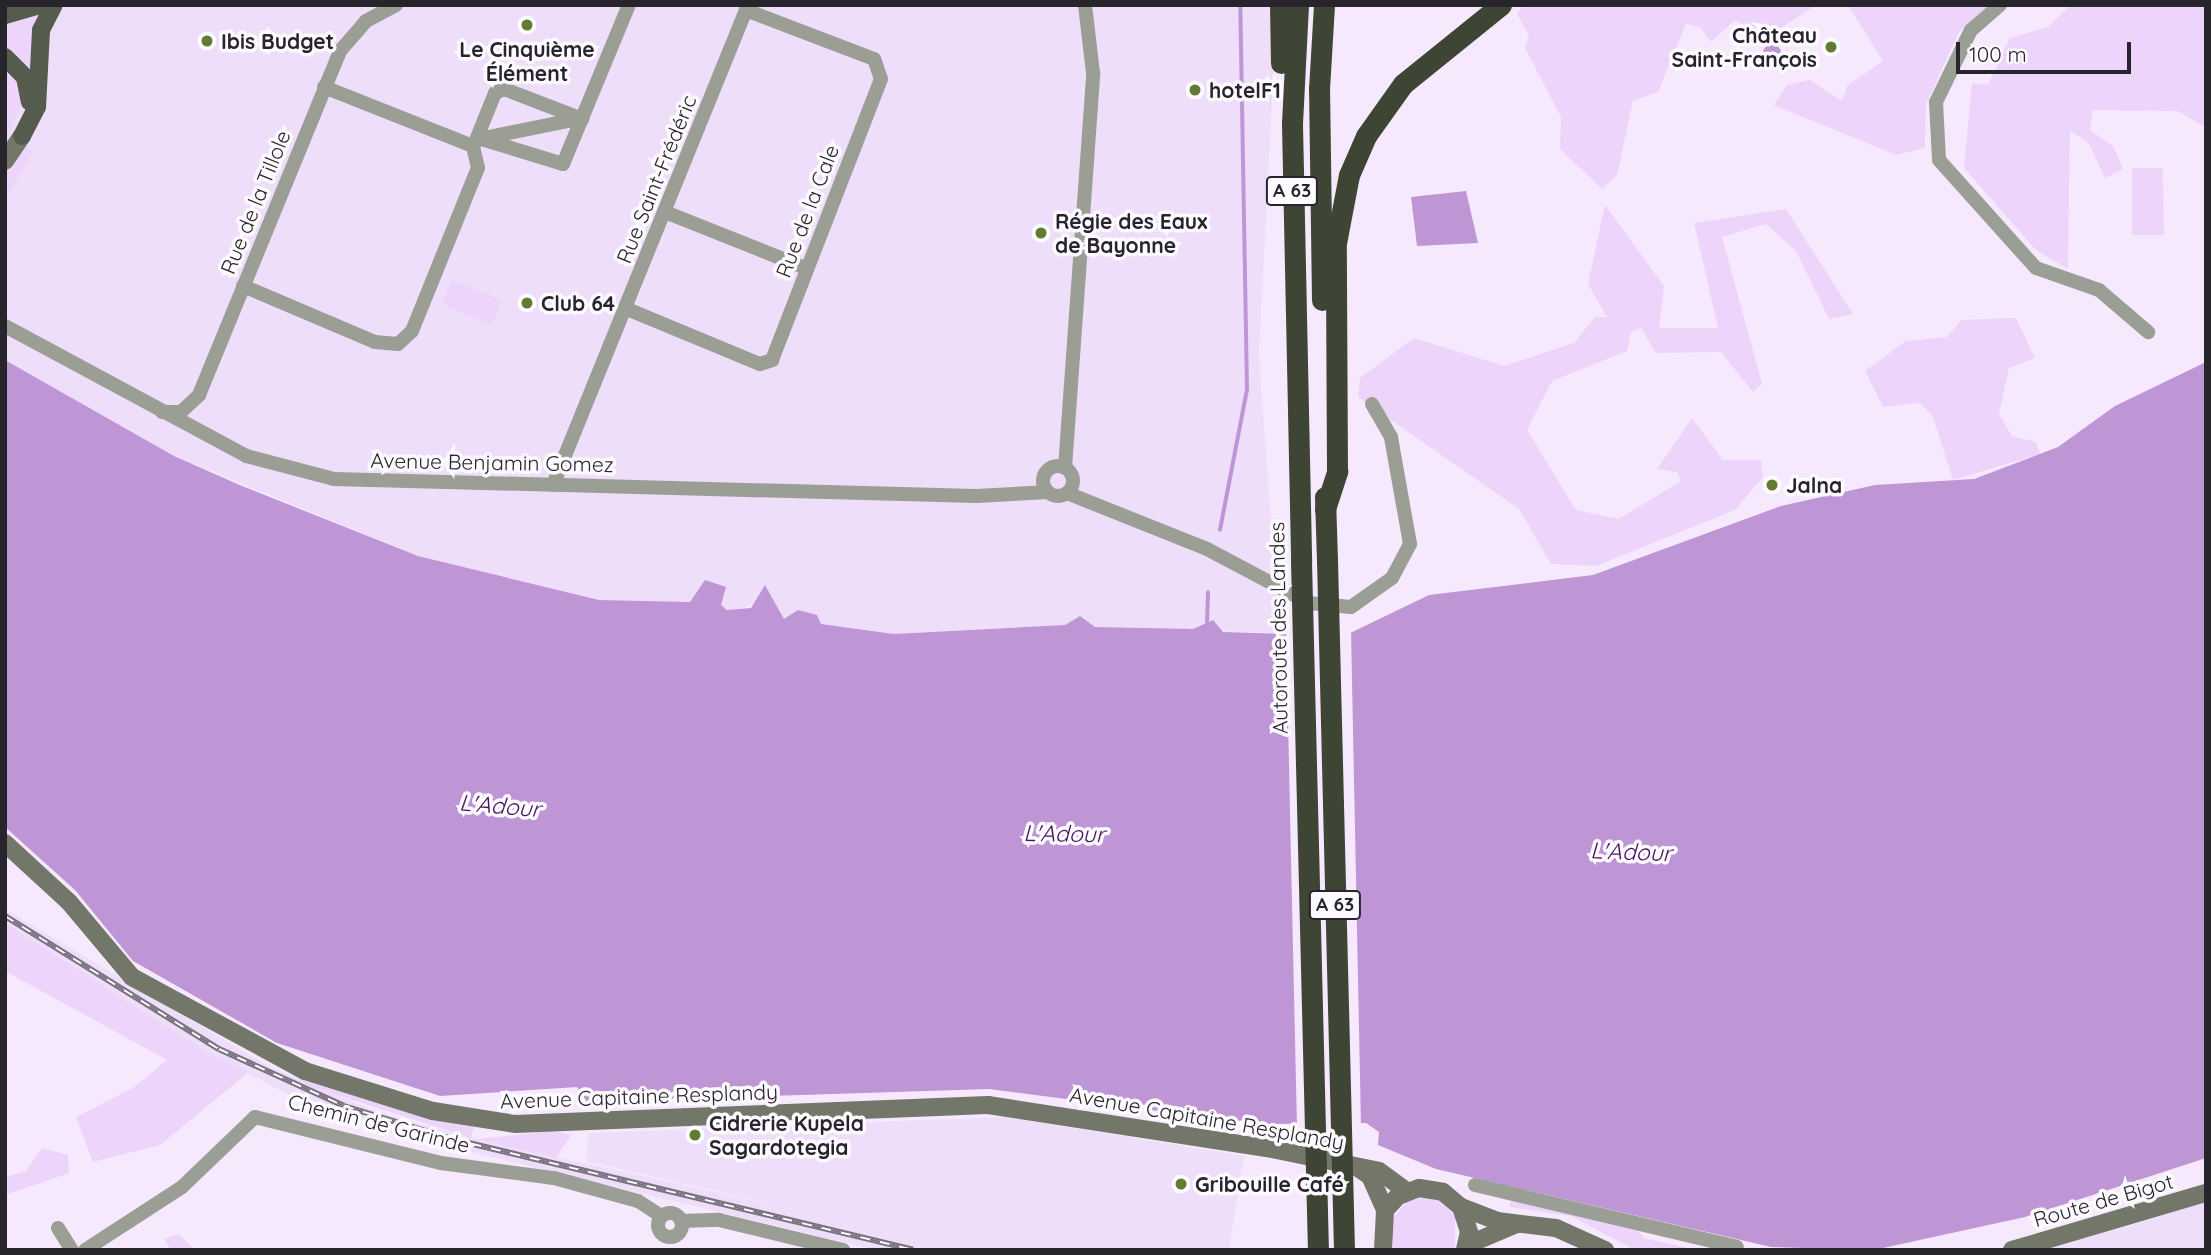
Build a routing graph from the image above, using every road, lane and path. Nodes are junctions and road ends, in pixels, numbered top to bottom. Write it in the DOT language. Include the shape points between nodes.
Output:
graph roads {
  1 [pos="40,5"];
  2 [pos="54,5"];
  3 [pos="396,5"];
  4 [pos="629,5"];
  5 [pos="1085,5"];
  6 [pos="1280,5"];
  7 [pos="1298,5"];
  8 [pos="1324,5"];
  9 [pos="1501,5"];
  10 [pos="2000,5"];
  11 [pos="747,7"];
  12 [pos="5,15"];
  13 [pos="5,57"];
  14 [pos="324,87"];
  15 [pos="582,119"];
  16 [pos="22,136"];
  17 [pos="476,142"];
  18 [pos="5,161"];
  19 [pos="665,212"];
  20 [pos="806,268"];
  21 [pos="243,286"];
  22 [pos="627,309"];
  23 [pos="5,326"];
  24 [pos="2148,332"];
  25 [pos="1297,378"];
  26 [pos="1372,404"];
  27 [pos="161,412"];
  28 [pos="1061,477"];
  29 [pos="553,485"];
  30 [pos="1015,496"];
  31 [pos="1325,509"];
  32 [pos="5,843"];
  33 [pos="1358,1168"];
  34 [pos="1475,1185"];
  35 [pos="1407,1191"];
  36 [pos="2206,1193"];
  37 [pos="1461,1208"];
  38 [pos="1385,1210"];
  39 [pos="661,1216"];
  40 [pos="681,1221"];
  41 [pos="1517,1224"];
  42 [pos="58,1228"];
  43 [pos="665,1236"];
  44 [pos="1466,1247"];
  45 [pos="1737,1247"];
  46 [pos="72,1250"];
  47 [pos="85,1250"];
  48 [pos="657,1250"];
  49 [pos="843,1250"];
  50 [pos="1318,1250"];
  51 [pos="1344,1250"];
  52 [pos="1383,1250"];
  53 [pos="1605,1250"];
  54 [pos="2012,1250"];
  1 -- 12 [label="main road"];
  2 -- 16 [label="main road" via="41,30 37,107"];
  3 -- 14 [label="street, Rue de la Tillole" via="351,34"];
  4 -- 15 [label="street"];
  5 -- 28 [label="street" via="1093,73"];
  6 -- 25 [label="highway"];
  7 -- 25 [label="highway, Autoroute des Landes / A 63" via="1292,124"];
  8 -- 31 [label="highway, A 63" via="1318,172"];
  9 -- 31 [label="highway" via="1403,84 1366,136 1349,175 1336,243 1337,471"];
  10 -- 24 [label="street" via="1970,30 1936,102 1939,160 2036,268 2099,290"];
  11 -- 19 [label="street, Rue Saint-Frédéric"];
  11 -- 20 [label="street, Rue de la Cale" via="874,60 881,79"];
  13 -- 16 [label="main road" via="29,88"];
  14 -- 17 [label="street"];
  14 -- 21 [label="street, Rue de la Tillole"];
  15 -- 17 [label="street"];
  15 -- 17 [label="street" via="560,166"];
  15 -- 17 [label="street" via="504,89 495,93"];
  16 -- 18 [label="main road"];
  17 -- 21 [label="street" via="478,167 412,331 398,344 375,342"];
  19 -- 20 [label="street"];
  19 -- 22 [label="street, Rue Saint-Frédéric"];
  20 -- 22 [label="street, Rue de la Cale" via="772,360 760,364"];
  21 -- 27 [label="street, Rue de la Tillole" via="199,395 181,412"];
  22 -- 29 [label="street, Rue Saint-Frédéric"];
  23 -- 27 [label="street, Avenue Benjamin Gomez"];
  25 -- 50 [label="highway, Autoroute des Landes / A 63, bridge"];
  26 -- 28 [label="street" via="1391,437 1411,528 1407,559 1392,578 1351,607 1331,610 1099,501"];
  27 -- 29 [label="street, Avenue Benjamin Gomez" via="246,456 310,474"];
  28 -- 30 [label="street"];
  28 -- 30 [label="street, Avenue Benjamin Gomez" via="1048,492"];
  29 -- 30 [label="street, Avenue Benjamin Gomez"];
  31 -- 51 [label="highway, A 63, bridge"];
  32 -- 33 [label="main road, Avenue Capitaine Resplandy" via="62,894 132,978 305,1071 433,1111 515,1124 988,1105"];
  33 -- 35 [label="main road, Avenue Capitaine Resplandy" via="1379,1171"];
  33 -- 38 [label="main road, Avenue Capitaine Resplandy" via="1370,1177"];
  34 -- 45 [label="street"];
  35 -- 37 [label="main road" via="1431,1188"];
  35 -- 38 [label="main road"];
  36 -- 54 [label="main road, Route de Bigot"];
  37 -- 41 [label="main road"];
  37 -- 44 [label="main road"];
  38 -- 52 [label="main road"];
  39 -- 40 [label="street" via="670,1213"];
  39 -- 43 [label="street" via="658,1230"];
  39 -- 47 [label="street, Chemin de Garinde" via="638,1201 554,1178 467,1168 255,1117 182,1187"];
  40 -- 43 [label="street" via="678,1234"];
  40 -- 49 [label="street" via="719,1220"];
  41 -- 44 [label="main road"];
  41 -- 53 [label="main road" via="1556,1228"];
  42 -- 46 [label="street"];
  43 -- 48 [label="street"];
}
